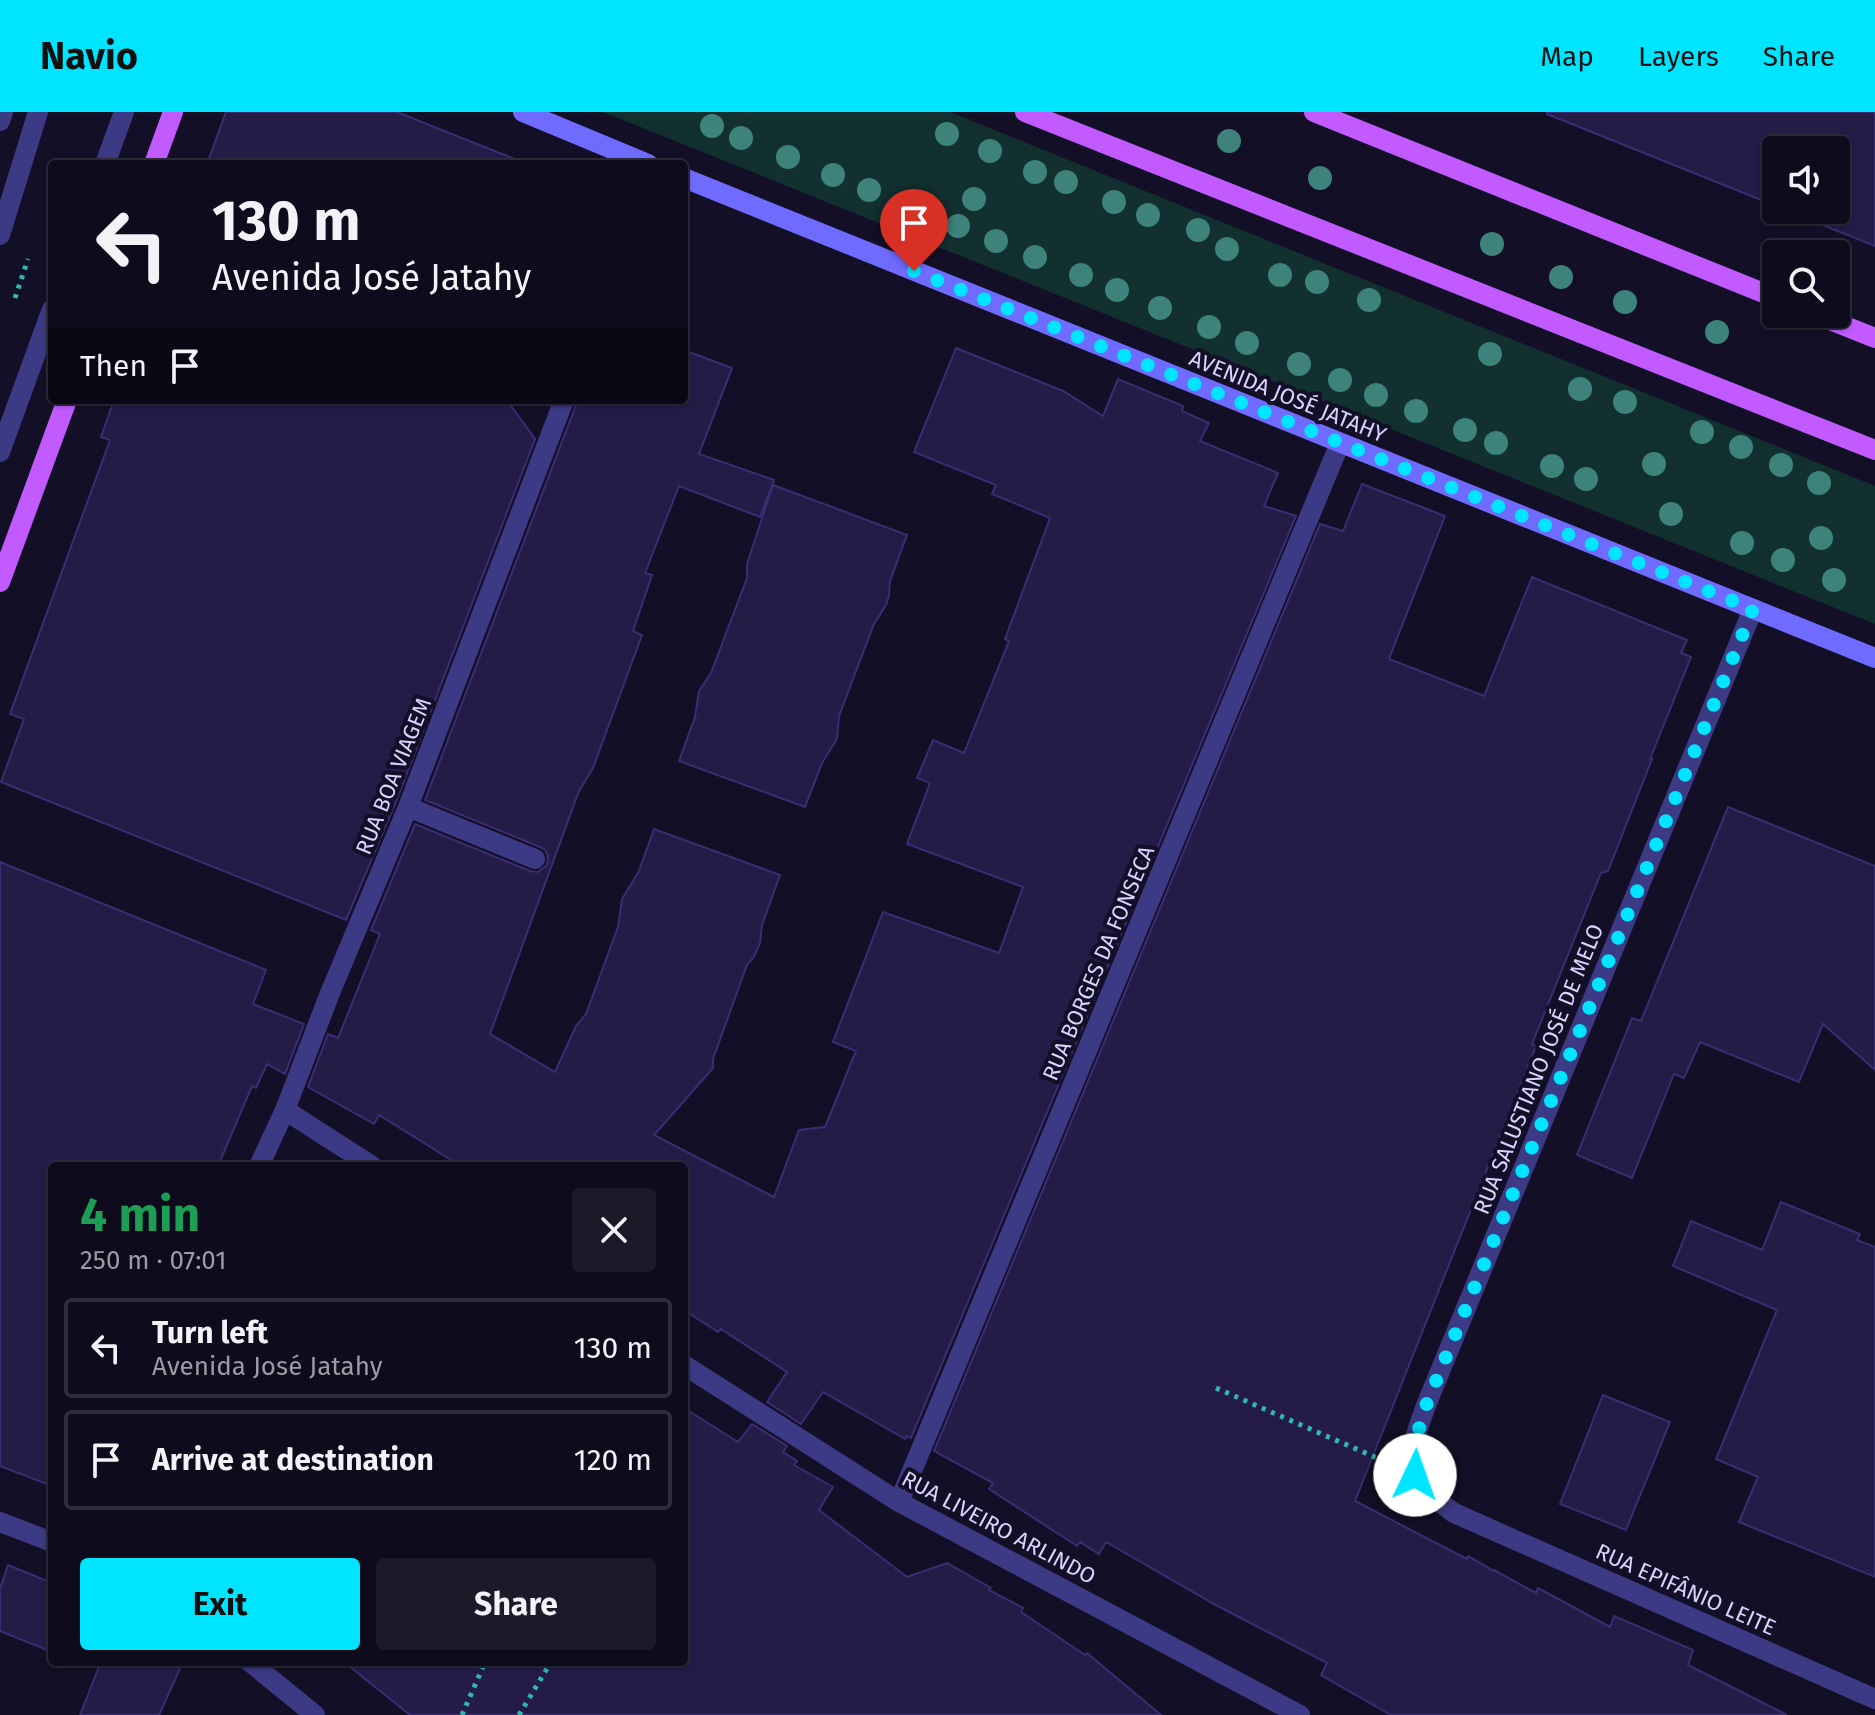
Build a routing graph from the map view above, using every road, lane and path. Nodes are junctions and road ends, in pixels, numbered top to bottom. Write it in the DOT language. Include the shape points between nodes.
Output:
graph roads {
  1 [pos="3,112"];
  2 [pos="38,112"];
  3 [pos="124,112"];
  4 [pos="173,112"];
  5 [pos="523,112"];
  6 [pos="1025,112"];
  7 [pos="1314,112"];
  8 [pos="0,121"];
  9 [pos="106,160"];
  10 [pos="155,160"];
  11 [pos="638,160"];
  12 [pos="688,180"];
  13 [pos="0,235"];
  14 [pos="1762,292"];
  15 [pos="48,320"];
  16 [pos="1850,328"];
  17 [pos="1875,338"];
  18 [pos="66,404"];
  19 [pos="562,404"];
  20 [pos="1340,443"];
  21 [pos="1875,450"];
  22 [pos="0,452"];
  23 [pos="0,582"];
  24 [pos="1753,609"];
  25 [pos="1875,658"];
  26 [pos="408,807"];
  27 [pos="535,859"];
  28 [pos="285,1110"];
  29 [pos="261,1162"];
  30 [pos="366,1162"];
  31 [pos="688,1368"];
  32 [pos="1216,1388"];
  33 [pos="1415,1475"];
  34 [pos="899,1502"];
  35 [pos="0,1522"];
  36 [pos="48,1540"];
  37 [pos="261,1666"];
  38 [pos="483,1666"];
  39 [pos="549,1666"];
  40 [pos="1875,1699"];
  41 [pos="315,1715"];
  42 [pos="462,1715"];
  43 [pos="519,1715"];
  44 [pos="1300,1715"];
  1 -- 8 [label="street"];
  2 -- 13 [label="street"];
  3 -- 9 [label="street"];
  4 -- 10 [label="main road"];
  5 -- 11 [label="street"];
  6 -- 21 [label="main road"];
  7 -- 14 [label="main road"];
  12 -- 20 [label="street, AVENIDA JOSÉ JATAHY"];
  15 -- 22 [label="street"];
  16 -- 17 [label="main road"];
  18 -- 23 [label="main road"];
  19 -- 26 [label="street, RUA BOA VIAGEM"];
  20 -- 24 [label="street, AVENIDA JOSÉ JATAHY"];
  20 -- 34 [label="street, RUA BORGES DA FONSECA"];
  24 -- 25 [label="street, AVENIDA JOSÉ JATAHY"];
  24 -- 33 [label="street, RUA SALUSTIANO JOSÉ DE MELO" via="1425,1408 1411,1457"];
  26 -- 27 [label="street"];
  26 -- 28 [label="street, RUA BOA VIAGEM"];
  28 -- 29 [label="street, RUA BOA VIAGEM"];
  28 -- 30 [label="street"];
  31 -- 34 [label="street, RUA LIVEIRO ARLINDO"];
  32 -- 33 [label="path"];
  33 -- 40 [label="street, RUA EPIFÂNIO LEITE" via="1454,1513"];
  34 -- 44 [label="street, RUA LIVEIRO ARLINDO"];
  35 -- 36 [label="street"];
  37 -- 41 [label="street"];
  38 -- 42 [label="path"];
  39 -- 43 [label="path"];
}
